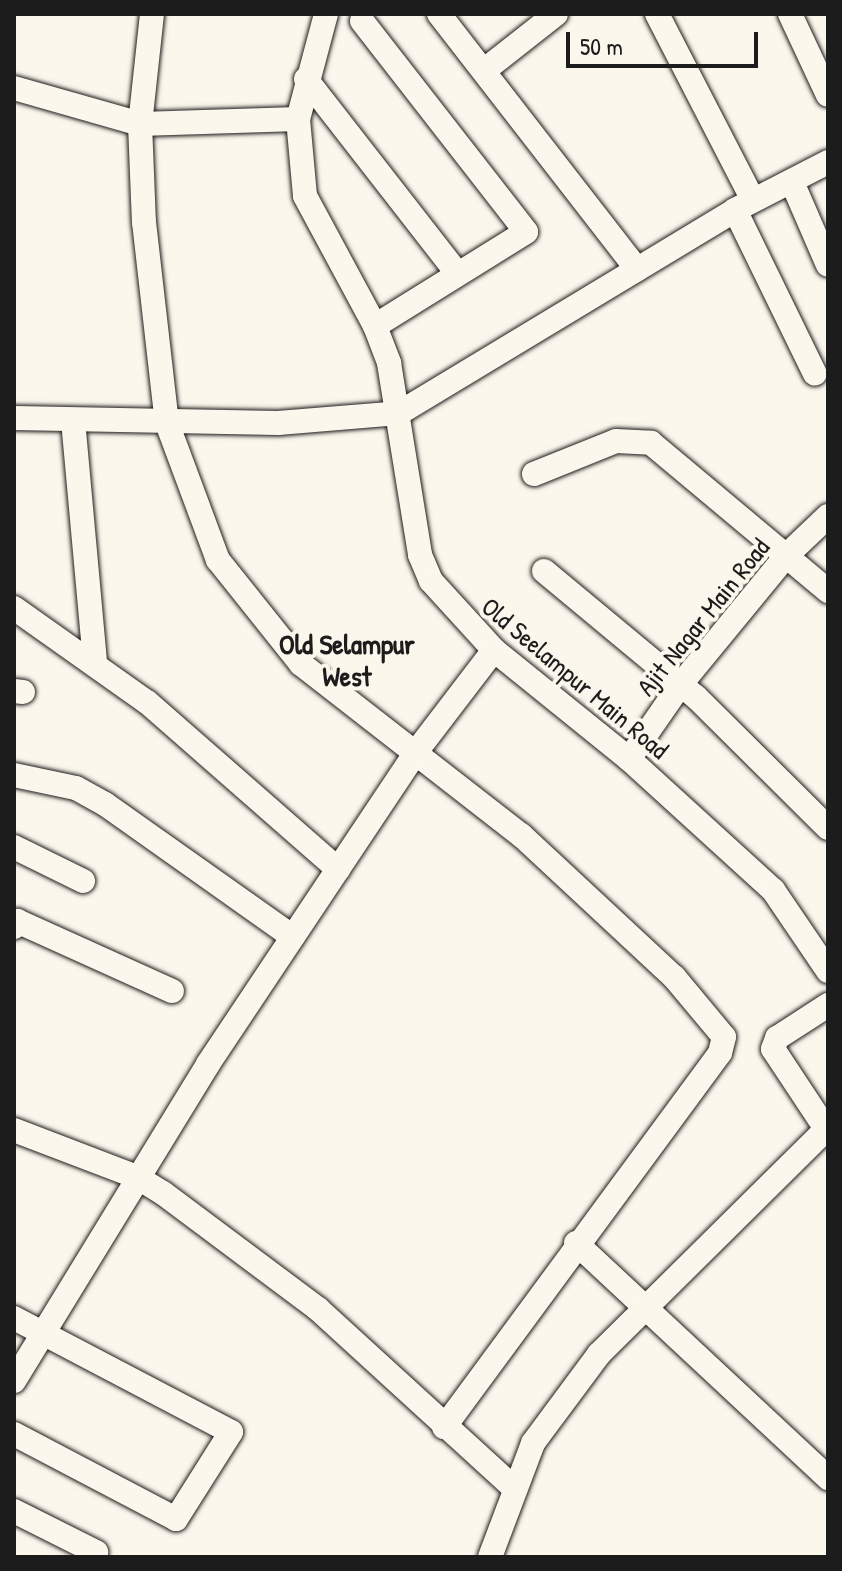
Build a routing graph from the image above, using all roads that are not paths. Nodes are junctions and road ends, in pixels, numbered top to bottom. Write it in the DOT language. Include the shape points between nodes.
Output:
graph roads {
  1 [pos="152,14"];
  2 [pos="326,14"];
  3 [pos="439,14"];
  4 [pos="556,14"];
  5 [pos="657,14"];
  6 [pos="790,14"];
  7 [pos="362,21"];
  8 [pos="486,69"];
  9 [pos="306,79"];
  10 [pos="14,88"];
  11 [pos="828,95"];
  12 [pos="298,119"];
  13 [pos="140,124"];
  14 [pos="828,162"];
  15 [pos="792,182"];
  16 [pos="744,205"];
  17 [pos="828,265"];
  18 [pos="637,269"];
  19 [pos="458,274"];
  20 [pos="375,326"];
  21 [pos="815,374"];
  22 [pos="399,413"];
  23 [pos="14,418"];
  24 [pos="73,420"];
  25 [pos="167,423"];
  26 [pos="534,474"];
  27 [pos="828,516"];
  28 [pos="786,556"];
  29 [pos="544,571"];
  30 [pos="828,591"];
  31 [pos="14,608"];
  32 [pos="494,650"];
  33 [pos="95,662"];
  34 [pos="681,684"];
  35 [pos="416,752"];
  36 [pos="629,759"];
  37 [pos="14,775"];
  38 [pos="828,828"];
  39 [pos="14,847"];
  40 [pos="338,869"];
  41 [pos="83,881"];
  42 [pos="14,927"];
  43 [pos="293,937"];
  44 [pos="828,971"];
  45 [pos="172,991"];
  46 [pos="828,1005"];
  47 [pos="14,1130"];
  48 [pos="137,1177"];
  49 [pos="576,1243"];
  50 [pos="646,1306"];
  51 [pos="14,1318"];
  52 [pos="45,1332"];
  53 [pos="14,1381"];
  54 [pos="444,1427"];
  55 [pos="14,1434"];
  56 [pos="828,1478"];
  57 [pos="513,1487"];
  58 [pos="14,1511"];
  59 [pos="96,1552"];
  60 [pos="490,1557"];
  1 -- 13 [label="street"];
  2 -- 9 [label="street, Old Seelampur Main Road"];
  3 -- 8 [label="street"];
  4 -- 8 [label="street"];
  5 -- 16 [label="street"];
  6 -- 11 [label="street"];
  7 -- 19 [label="street" via="526,232"];
  8 -- 18 [label="street"];
  9 -- 12 [label="street, Old Seelampur Main Road"];
  9 -- 19 [label="street"];
  10 -- 13 [label="street"];
  12 -- 13 [label="street"];
  12 -- 20 [label="street, Old Seelampur Main Road" via="305,196"];
  13 -- 25 [label="street" via="144,222"];
  14 -- 15 [label="street"];
  15 -- 16 [label="street"];
  15 -- 17 [label="street"];
  16 -- 18 [label="street"];
  16 -- 21 [label="street"];
  18 -- 22 [label="street"];
  19 -- 20 [label="street"];
  20 -- 22 [label="street, Old Seelampur Main Road"];
  22 -- 25 [label="street" via="278,423"];
  22 -- 32 [label="street, Old Seelampur Main Road" via="420,555 451,609"];
  23 -- 24 [label="street"];
  24 -- 25 [label="street"];
  24 -- 33 [label="street"];
  25 -- 35 [label="street" via="206,536 236,586 301,664"];
  26 -- 28 [label="street" via="616,441 651,443"];
  27 -- 28 [label="street, Ajit Nagar Main Road"];
  28 -- 30 [label="street"];
  28 -- 34 [label="street, Ajit Nagar Main Road"];
  29 -- 34 [label="street"];
  31 -- 33 [label="street"];
  32 -- 35 [label="street"];
  32 -- 36 [label="street, Old Seelampur Main Road"];
  33 -- 40 [label="street"];
  34 -- 36 [label="street, Ajit Nagar Main Road"];
  34 -- 38 [label="street"];
  35 -- 40 [label="street"];
  35 -- 49 [label="street" via="521,835 622,926 724,1037 720,1053"];
  36 -- 44 [label="street, Old Seelampur Main Road" via="773,890"];
  37 -- 43 [label="street" via="76,788 105,804"];
  39 -- 41 [label="street"];
  40 -- 43 [label="street"];
  42 -- 45 [label="street" via="17,921"];
  43 -- 48 [label="street"];
  46 -- 50 [label="street" via="777,1038 773,1049 826,1129"];
  47 -- 48 [label="street"];
  48 -- 52 [label="street"];
  48 -- 54 [label="street" via="318,1309"];
  49 -- 50 [label="street"];
  49 -- 54 [label="street"];
  50 -- 56 [label="street"];
  50 -- 57 [label="street" via="544,1423"];
  51 -- 52 [label="street"];
  52 -- 53 [label="street"];
  52 -- 55 [label="street" via="231,1432 176,1519"];
  54 -- 57 [label="street"];
  57 -- 60 [label="street"];
  58 -- 59 [label="street"];
}
